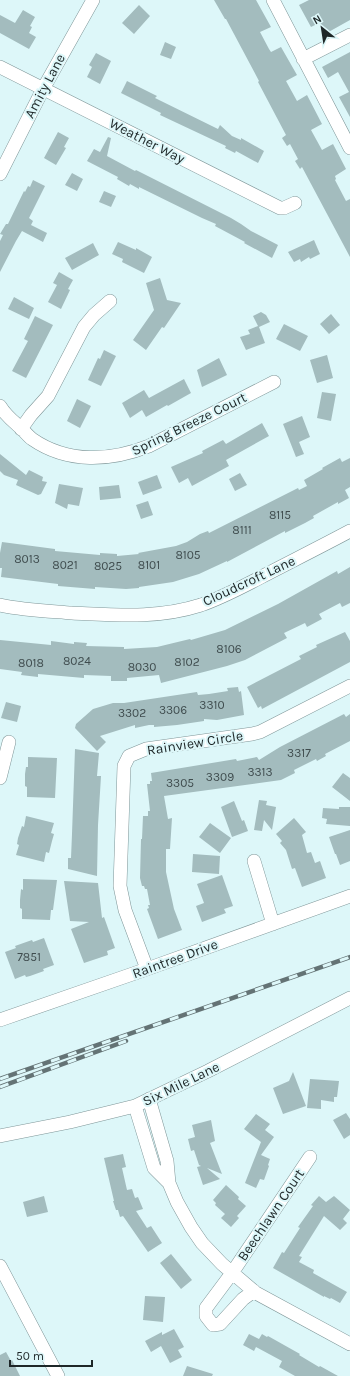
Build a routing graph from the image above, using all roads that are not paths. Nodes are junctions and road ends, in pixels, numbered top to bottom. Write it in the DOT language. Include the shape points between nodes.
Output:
graph roads {
  1 [pos="93,0"];
  2 [pos="273,0"];
  3 [pos="350,35"];
  4 [pos="303,59"];
  5 [pos="0,67"];
  6 [pos="43,89"];
  7 [pos="350,148"];
  8 [pos="0,174"];
  9 [pos="295,203"];
  10 [pos="110,301"];
  11 [pos="274,382"];
  12 [pos="0,406"];
  13 [pos="22,429"];
  14 [pos="350,531"];
  15 [pos="0,605"];
  16 [pos="350,686"];
  17 [pos="9,742"];
  18 [pos="0,778"];
  19 [pos="254,861"];
  20 [pos="350,896"];
  21 [pos="273,924"];
  22 [pos="147,969"];
  23 [pos="350,998"];
  24 [pos="0,1020"];
  25 [pos="149,1099"];
  26 [pos="135,1106"];
  27 [pos="0,1136"];
  28 [pos="310,1157"];
  29 [pos="169,1183"];
  30 [pos="0,1266"];
  31 [pos="232,1273"];
  32 [pos="254,1291"];
  33 [pos="350,1344"];
  34 [pos="58,1376"];
  1 -- 6 [label="street, Amity Lane"];
  2 -- 4 [label="street"];
  3 -- 4 [label="street"];
  4 -- 7 [label="street"];
  5 -- 6 [label="street, Weather Way"];
  6 -- 8 [label="street, Amity Lane"];
  6 -- 9 [label="street, Weather Way" via="280,208"];
  10 -- 13 [label="street" via="84,327 48,396"];
  11 -- 13 [label="street, Spring Breeze Court" via="149,446 121,455 96,458 61,453 32,438"];
  12 -- 13 [label="street, Spring Breeze Court" via="6,416"];
  14 -- 15 [label="street, Cloudcroft Lane" via="231,592 183,610 131,616 25,610"];
  16 -- 22 [label="street, Rainview Circle" via="260,732 146,749 129,756 124,766 123,779 120,886 125,910"];
  17 -- 18 [label="street"];
  19 -- 21 [label="street"];
  20 -- 21 [label="street, Raintree Drive"];
  21 -- 22 [label="street, Raintree Drive"];
  22 -- 24 [label="street, Raintree Drive"];
  23 -- 25 [label="street, Six Mile Lane"];
  25 -- 26 [label="street, Six Mile Lane"];
  25 -- 29 [label="street" via="167,1161"];
  26 -- 27 [label="street, Six Mile Lane"];
  26 -- 29 [label="street" via="154,1168"];
  28 -- 31 [label="street, Beechlawn Court"];
  29 -- 31 [label="street" via="176,1202 191,1227 207,1248"];
  30 -- 34 [label="street"];
  31 -- 32 [label="street"];
  31 -- 32 [label="street, Beechlawn Court" via="206,1308 206,1316 213,1325 220,1324"];
  32 -- 33 [label="street"];
}
